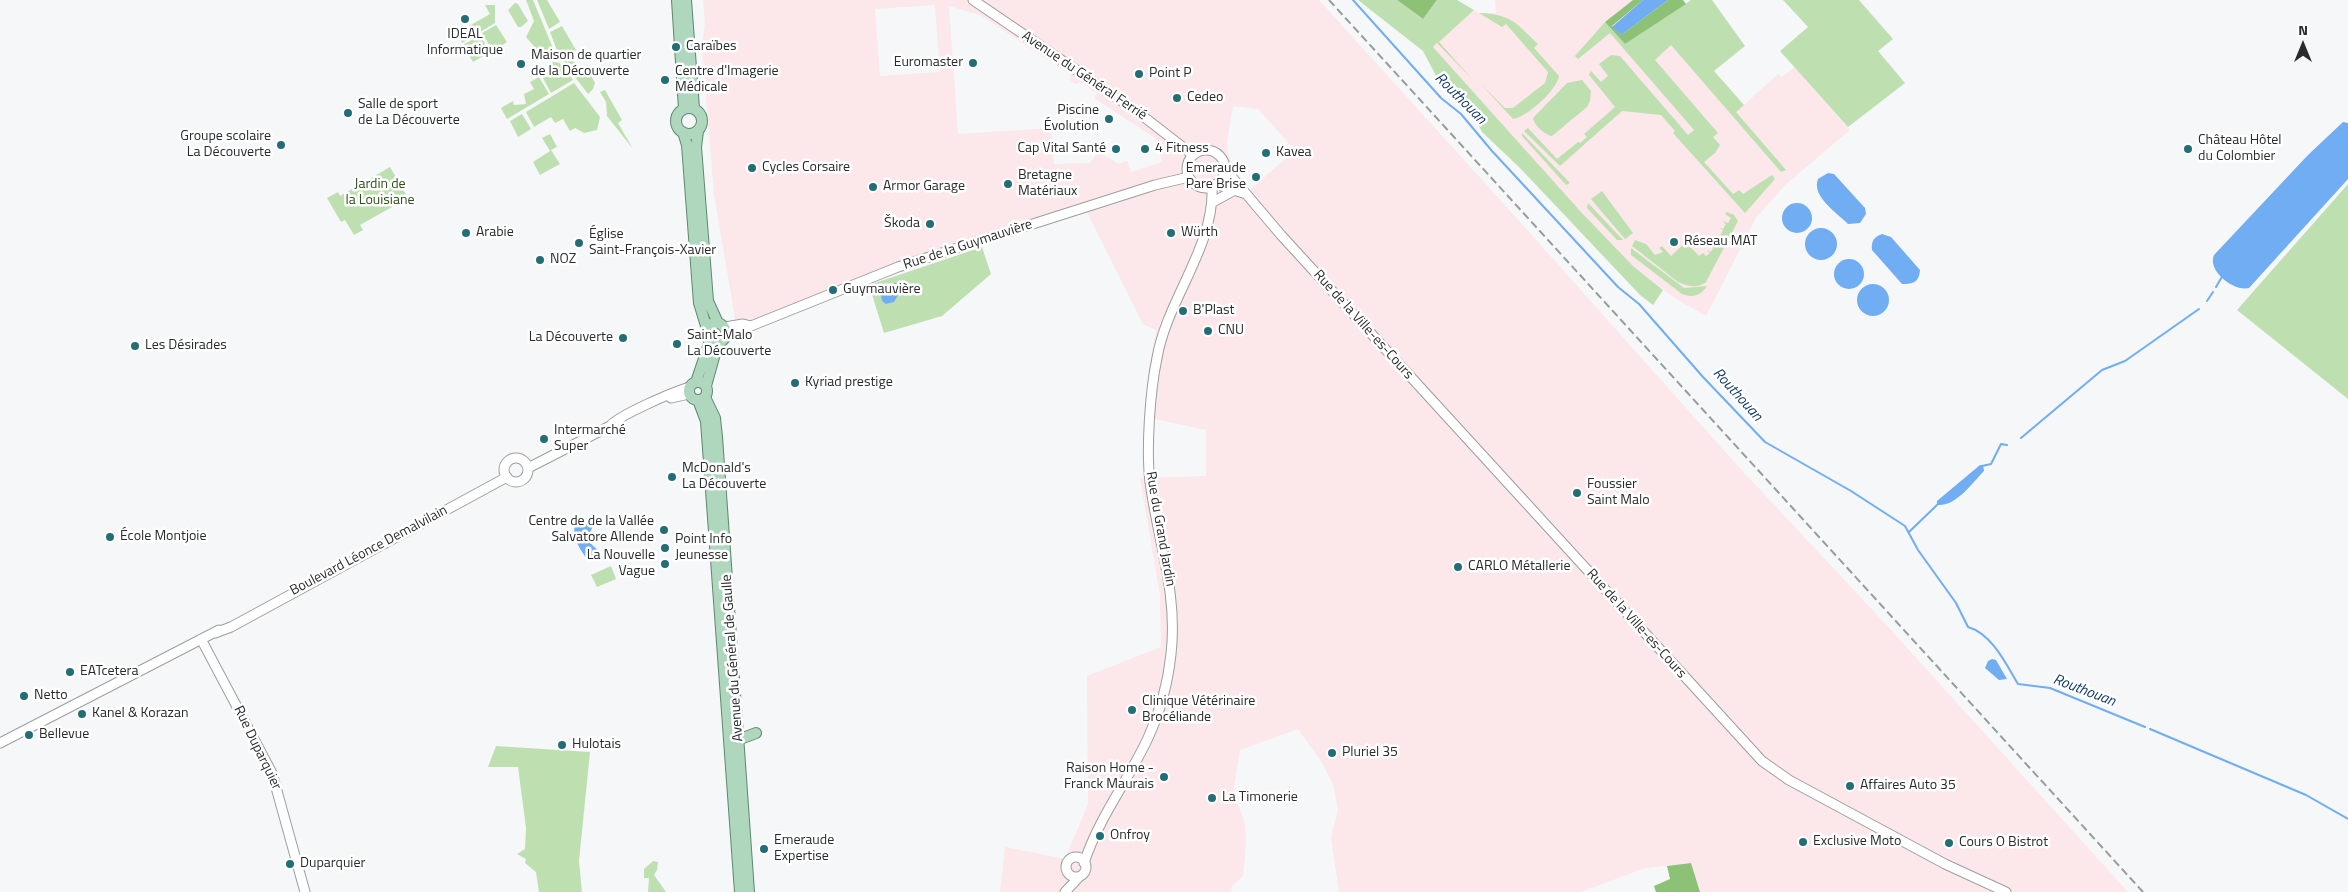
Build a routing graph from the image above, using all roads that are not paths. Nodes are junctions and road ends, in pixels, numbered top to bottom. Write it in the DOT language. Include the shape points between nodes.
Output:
graph roads {
  1 [pos="677,0"];
  2 [pos="686,0"];
  3 [pos="973,0"];
  4 [pos="689,109"];
  5 [pos="698,130"];
  6 [pos="683,132"];
  7 [pos="1194,155"];
  8 [pos="1225,169"];
  9 [pos="1189,176"];
  10 [pos="1214,185"];
  11 [pos="1238,192"];
  12 [pos="1213,202"];
  13 [pos="719,334"];
  14 [pos="697,391"];
  15 [pos="528,468"];
  16 [pos="507,478"];
  17 [pos="201,639"];
  18 [pos="728,721"];
  19 [pos="738,731"];
  20 [pos="0,743"];
  21 [pos="1094,835"];
  22 [pos="1076,858"];
  23 [pos="1084,863"];
  24 [pos="1069,874"];
  25 [pos="1080,876"];
  26 [pos="304,892"];
  27 [pos="740,892"];
  28 [pos="749,892"];
  29 [pos="1064,892"];
  30 [pos="2006,892"];
  1 -- 4 [label="main road"];
  2 -- 4 [label="main road"];
  3 -- 7 [label="street, Avenue du Général Ferrié" via="1135,110"];
  4 -- 5 [label="main road" via="702,117"];
  4 -- 6 [label="main road" via="678,114 676,121"];
  5 -- 6 [label="main road" via="691,134"];
  5 -- 13 [label="main road" via="696,144 708,301"];
  6 -- 13 [label="main road" via="687,145 699,304 706,336"];
  7 -- 8 [label="street" via="1204,150 1214,152 1222,159"];
  7 -- 9 [label="street" via="1189,161"];
  8 -- 10 [label="street" via="1222,178"];
  8 -- 11 [label="street, Rue de la Ville-es-Cours"];
  9 -- 10 [label="street" via="1201,187"];
  9 -- 13 [label="street, Rue de la Guymauvière" via="917,261 751,326"];
  10 -- 11 [label="street, Rue de la Ville-es-Cours"];
  10 -- 12 [label="street, Rue du Grand Jardin"];
  11 -- 12 [label="street"];
  11 -- 30 [label="street, Rue de la Ville-es-Cours" via="1762,761 1789,780 1945,864"];
  12 -- 21 [label="street, Rue du Grand Jardin" via="1198,252 1162,333 1154,379 1149,470 1172,598 1174,625 1169,673 1148,738"];
  13 -- 14 [label="main road"];
  14 -- 15 [label="street" via="672,393 634,412 632,418"];
  14 -- 18 [label="main road, Avenue du Général de Gaulle" via="706,421"];
  14 -- 19 [label="main road, Avenue du Général de Gaulle" via="715,418"];
  15 -- 16 [label="street" via="522,480 512,482"];
  15 -- 16 [label="street" via="521,458 509,460 504,466"];
  16 -- 17 [label="street, Boulevard Léonce Demalvilain"];
  17 -- 20 [label="street, Boulevard Léonce Demalvilain"];
  17 -- 26 [label="street, Rue Duparquier" via="272,773"];
  18 -- 19 [label="main road"];
  18 -- 27 [label="main road, Avenue du Général de Gaulle"];
  19 -- 28 [label="main road, Avenue du Général de Gaulle"];
  21 -- 22 [label="street, Rue du Grand Jardin"];
  21 -- 23 [label="street, Rue du Grand Jardin"];
  22 -- 23 [label="street"];
  22 -- 24 [label="street" via="1067,864"];
  23 -- 25 [label="street" via="1085,870"];
  24 -- 25 [label="street"];
  24 -- 29 [label="street"];
  25 -- 29 [label="street"];
}
